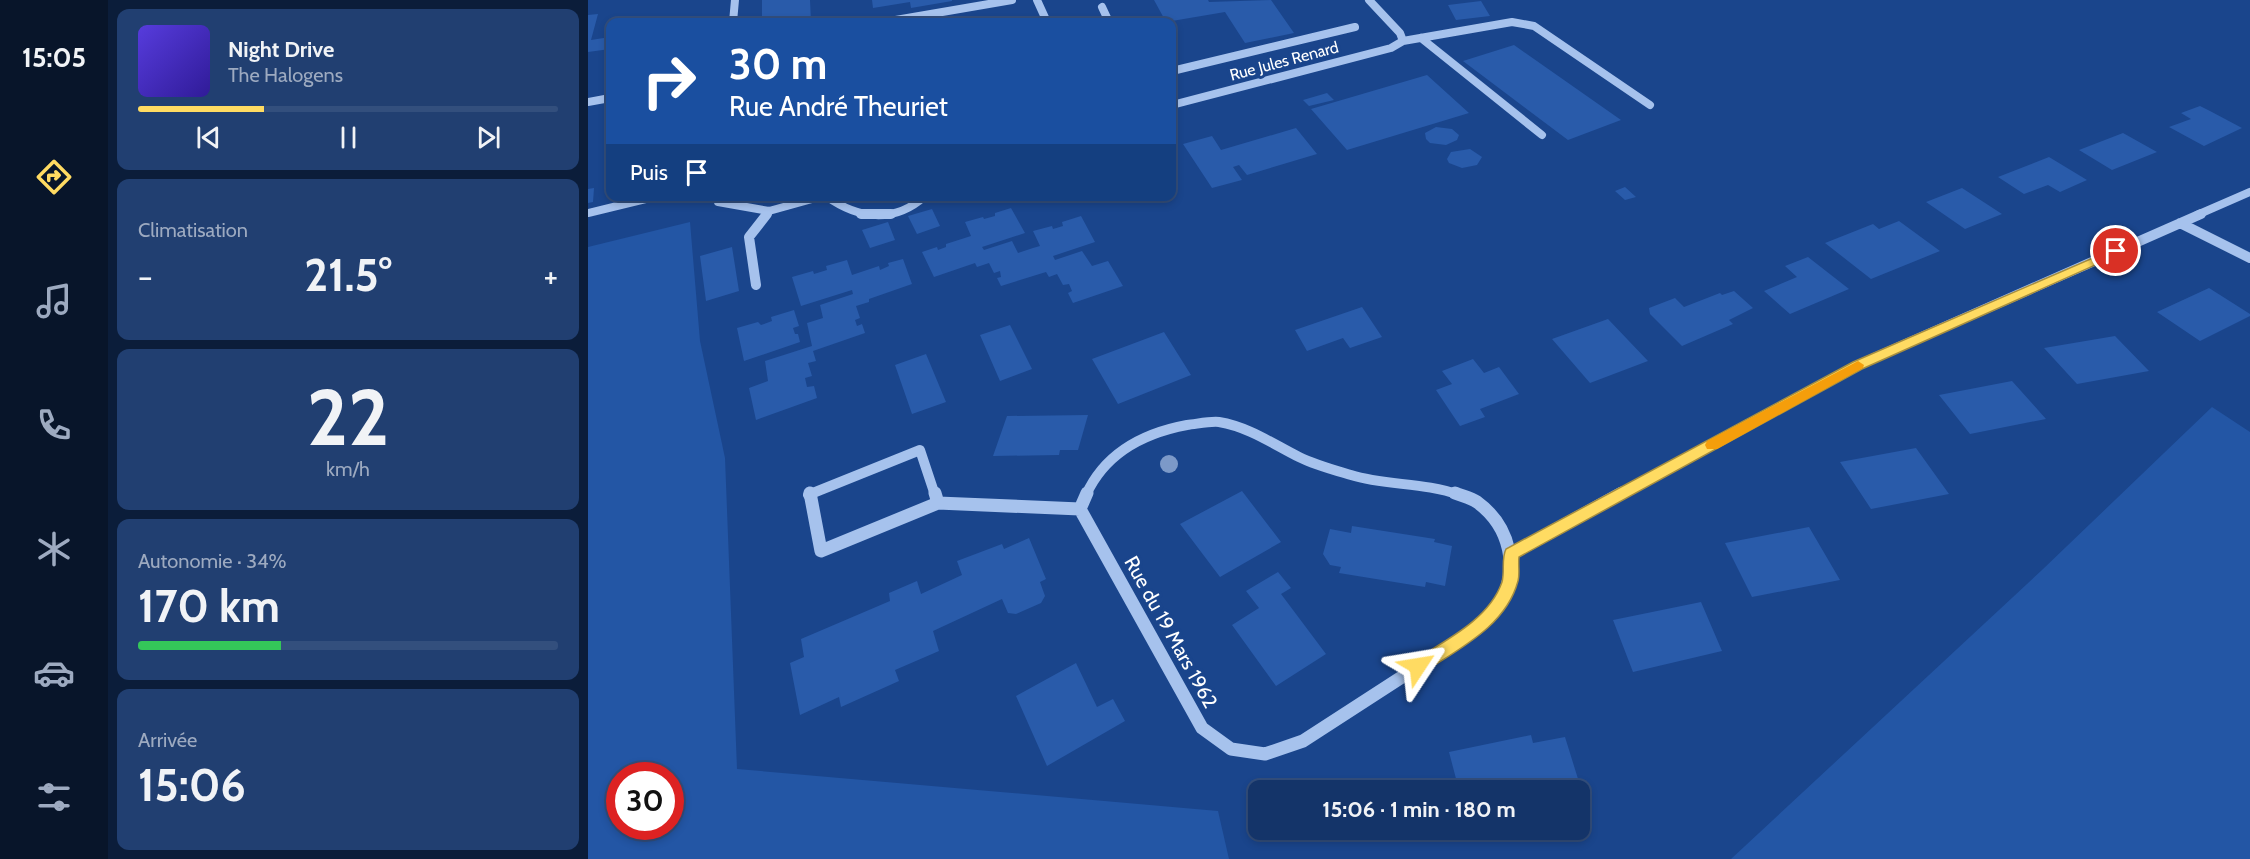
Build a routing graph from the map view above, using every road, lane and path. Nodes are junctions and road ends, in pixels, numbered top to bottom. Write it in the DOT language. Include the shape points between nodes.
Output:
graph roads {
  1 [pos="735,0"];
  2 [pos="1012,0"];
  3 [pos="1037,0"];
  4 [pos="1369,0"];
  5 [pos="1102,7"];
  6 [pos="733,18"];
  7 [pos="908,18"];
  8 [pos="1045,18"];
  9 [pos="1107,18"];
  10 [pos="1354,27"];
  11 [pos="1421,38"];
  12 [pos="1403,41"];
  13 [pos="1176,70"];
  14 [pos="606,99"];
  15 [pos="588,102"];
  16 [pos="1176,104"];
  17 [pos="1650,105"];
  18 [pos="1542,135"];
  19 [pos="2250,192"];
  20 [pos="637,201"];
  21 [pos="726,201"];
  22 [pos="806,201"];
  23 [pos="833,201"];
  24 [pos="920,201"];
  25 [pos="769,211"];
  26 [pos="588,213"];
  27 [pos="2180,223"];
  28 [pos="2250,258"];
  29 [pos="756,285"];
  30 [pos="938,503"];
  31 [pos="1080,509"];
  32 [pos="1511,554"];
  1 -- 6 [label="street"];
  2 -- 7 [label="street"];
  3 -- 8 [label="street"];
  4 -- 12 [label="street"];
  5 -- 9 [label="street"];
  10 -- 13 [label="street"];
  11 -- 12 [label="street, Rue Jules Renard"];
  11 -- 17 [label="street, Rue Jules Renard" via="1524,23"];
  11 -- 18 [label="street"];
  12 -- 16 [label="street, Rue Jules Renard" via="1391,48"];
  14 -- 15 [label="street"];
  19 -- 27 [label="street"];
  20 -- 26 [label="street"];
  21 -- 25 [label="street"];
  22 -- 25 [label="street"];
  23 -- 24 [label="street" via="850,211 876,215 898,214"];
  25 -- 29 [label="street" via="749,237"];
  27 -- 28 [label="street"];
  27 -- 32 [label="street" via="1858,365"];
  30 -- 30 [label="street" via="920,450 808,494 822,551"];
  30 -- 31 [label="street"];
  31 -- 32 [label="street, Rue du 19 Mars 1962" via="1089,485 1111,458 1142,437 1183,424 1218,422 1250,431 1301,458 1354,476 1443,489 1476,501 1500,525"];
  31 -- 32 [label="street, Rue du 19 Mars 1962" via="1202,728 1231,749 1265,754 1303,741 1476,629 1498,606 1510,580"];
}
